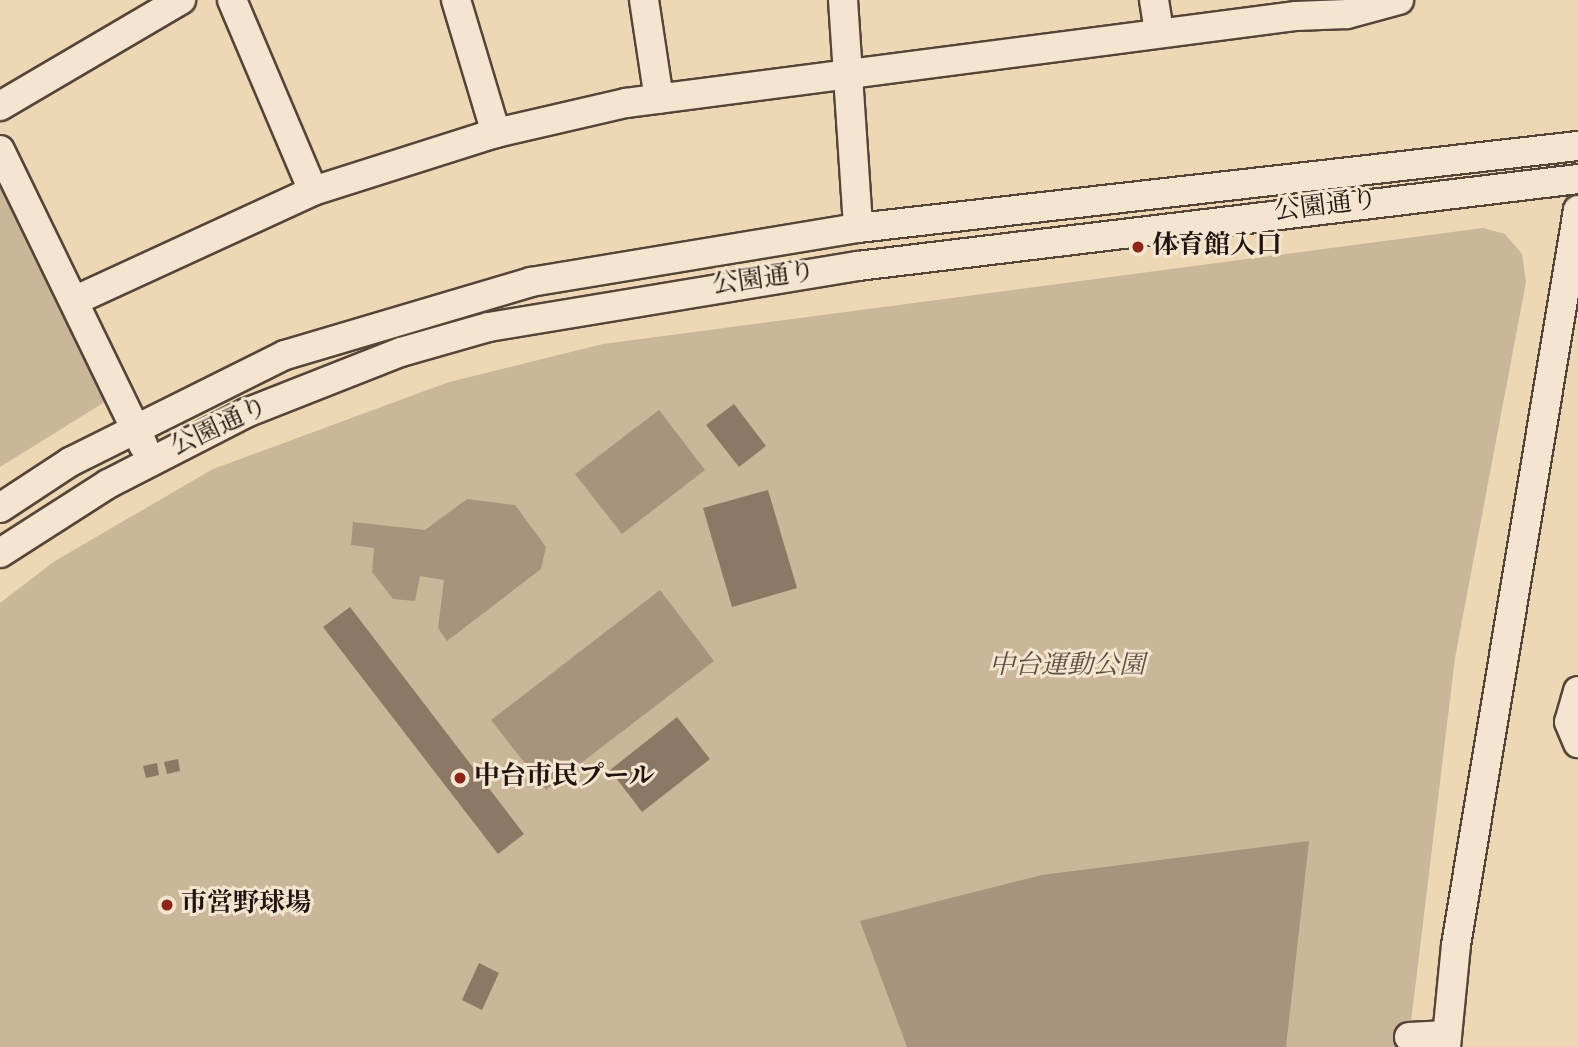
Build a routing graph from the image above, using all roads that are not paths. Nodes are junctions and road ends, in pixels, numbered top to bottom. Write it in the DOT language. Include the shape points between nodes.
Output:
graph roads {
  1 [pos="181,0"];
  2 [pos="232,0"];
  3 [pos="456,0"];
  4 [pos="644,0"];
  5 [pos="843,0"];
  6 [pos="1154,0"];
  7 [pos="1399,0"];
  8 [pos="1346,7"];
  9 [pos="1159,33"];
  10 [pos="845,73"];
  11 [pos="659,99"];
  12 [pos="0,106"];
  13 [pos="496,133"];
  14 [pos="1578,146"];
  15 [pos="0,150"];
  16 [pos="1578,178"];
  17 [pos="313,191"];
  18 [pos="1578,210"];
  19 [pos="858,228"];
  20 [pos="76,300"];
  21 [pos="1567,363"];
  22 [pos="134,429"];
  23 [pos="150,460"];
  24 [pos="0,508"];
  25 [pos="0,553"];
  26 [pos="1578,691"];
  27 [pos="1578,743"];
  28 [pos="1409,1037"];
  29 [pos="1447,1041"];
  1 -- 12 [label="street"];
  2 -- 17 [label="street"];
  3 -- 13 [label="street"];
  4 -- 11 [label="street"];
  5 -- 10 [label="street"];
  6 -- 9 [label="street"];
  7 -- 8 [label="street"];
  8 -- 9 [label="street"];
  9 -- 10 [label="street"];
  10 -- 11 [label="street"];
  10 -- 19 [label="street"];
  11 -- 13 [label="street"];
  13 -- 17 [label="street"];
  14 -- 19 [label="street, 公園通り"];
  15 -- 20 [label="street"];
  16 -- 23 [label="street, 公園通り" via="872,264 562,310 401,352 246,413"];
  17 -- 20 [label="street"];
  18 -- 21 [label="street"];
  19 -- 22 [label="street, 公園通り" via="677,254 460,298 285,355"];
  20 -- 22 [label="street"];
  21 -- 29 [label="street" via="1456,945"];
  22 -- 23 [label="street"];
  22 -- 24 [label="street, 公園通り"];
  23 -- 25 [label="street, 公園通り"];
  26 -- 27 [label="street" via="1569,722"];
  28 -- 29 [label="street"];
}
